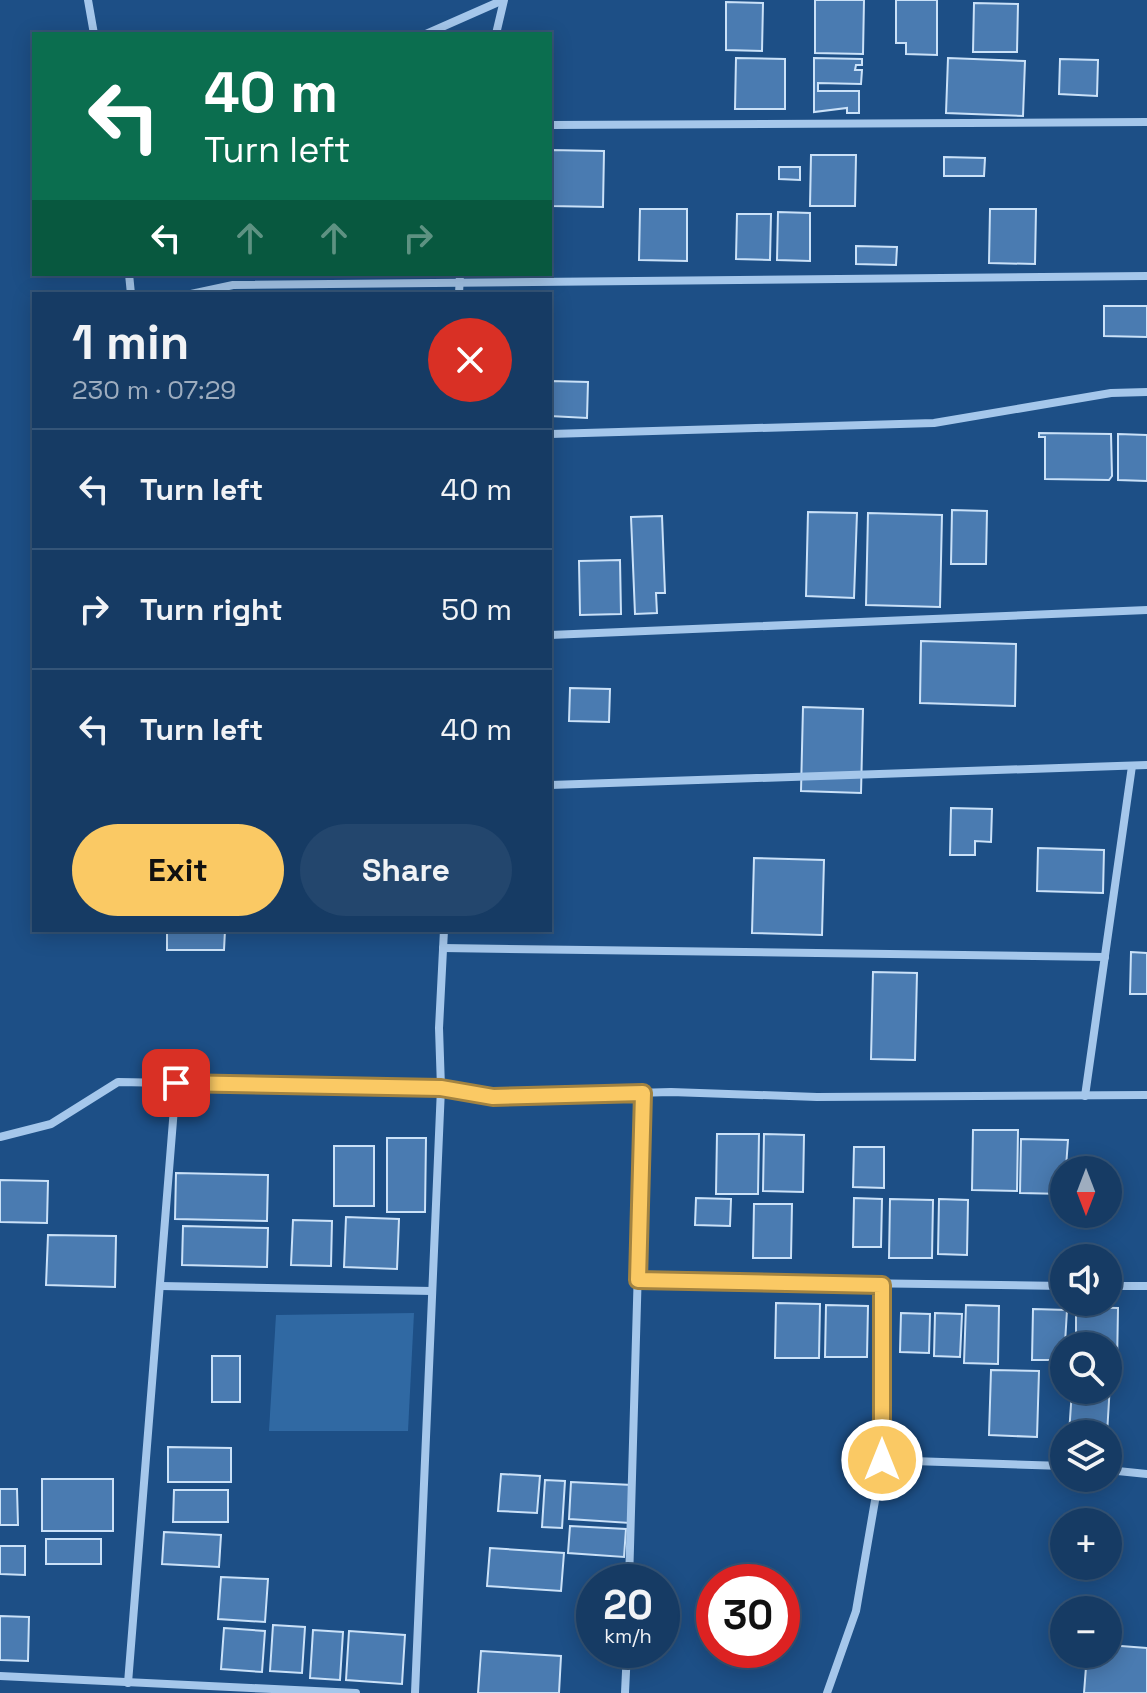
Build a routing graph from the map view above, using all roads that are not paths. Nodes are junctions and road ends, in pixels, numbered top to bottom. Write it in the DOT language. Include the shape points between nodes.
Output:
graph roads {
  1 [pos="88,0"];
  2 [pos="504,0"];
  3 [pos="94,32"];
  4 [pos="431,32"];
  5 [pos="496,32"];
  6 [pos="1147,122"];
  7 [pos="552,125"];
  8 [pos="1147,276"];
  9 [pos="460,279"];
  10 [pos="200,292"];
  11 [pos="1147,392"];
  12 [pos="552,434"];
  13 [pos="1147,610"];
  14 [pos="552,635"];
  15 [pos="1147,765"];
  16 [pos="1132,766"];
  17 [pos="552,785"];
  18 [pos="444,932"];
  19 [pos="443,948"];
  20 [pos="1105,957"];
  21 [pos="176,1083"];
  22 [pos="441,1088"];
  23 [pos="643,1093"];
  24 [pos="1147,1095"];
  25 [pos="1085,1096"];
  26 [pos="0,1137"];
  27 [pos="638,1280"];
  28 [pos="882,1285"];
  29 [pos="161,1286"];
  30 [pos="1050,1286"];
  31 [pos="1122,1286"];
  32 [pos="1147,1286"];
  33 [pos="432,1291"];
  34 [pos="882,1460"];
  35 [pos="1050,1466"];
  36 [pos="1122,1471"];
  37 [pos="1147,1474"];
  38 [pos="630,1564"];
  39 [pos="626,1668"];
  40 [pos="0,1676"];
  41 [pos="128,1683"];
  42 [pos="356,1693"];
  43 [pos="415,1693"];
  44 [pos="625,1693"];
  45 [pos="827,1693"];
  1 -- 3 [label="street"];
  2 -- 4 [label="street"];
  2 -- 5 [label="street"];
  6 -- 7 [label="street"];
  8 -- 9 [label="street"];
  9 -- 10 [label="street" via="233,285"];
  11 -- 12 [label="street" via="1111,393 934,423"];
  13 -- 14 [label="street"];
  15 -- 16 [label="street"];
  16 -- 17 [label="street"];
  16 -- 20 [label="street"];
  18 -- 19 [label="street"];
  19 -- 20 [label="street"];
  19 -- 22 [label="street"];
  20 -- 25 [label="street"];
  21 -- 22 [label="street"];
  21 -- 26 [label="street" via="118,1082 51,1124"];
  21 -- 29 [label="street"];
  22 -- 23 [label="street" via="493,1097"];
  22 -- 33 [label="street"];
  23 -- 25 [label="street"];
  23 -- 27 [label="street"];
  24 -- 25 [label="street"];
  27 -- 28 [label="street"];
  27 -- 38 [label="street"];
  28 -- 30 [label="street"];
  28 -- 34 [label="street"];
  29 -- 33 [label="street"];
  29 -- 41 [label="street"];
  31 -- 32 [label="street"];
  33 -- 43 [label="street"];
  34 -- 35 [label="street"];
  34 -- 45 [label="street" via="856,1611"];
  36 -- 37 [label="street"];
  39 -- 44 [label="street"];
  40 -- 41 [label="street"];
  41 -- 42 [label="street"];
}
